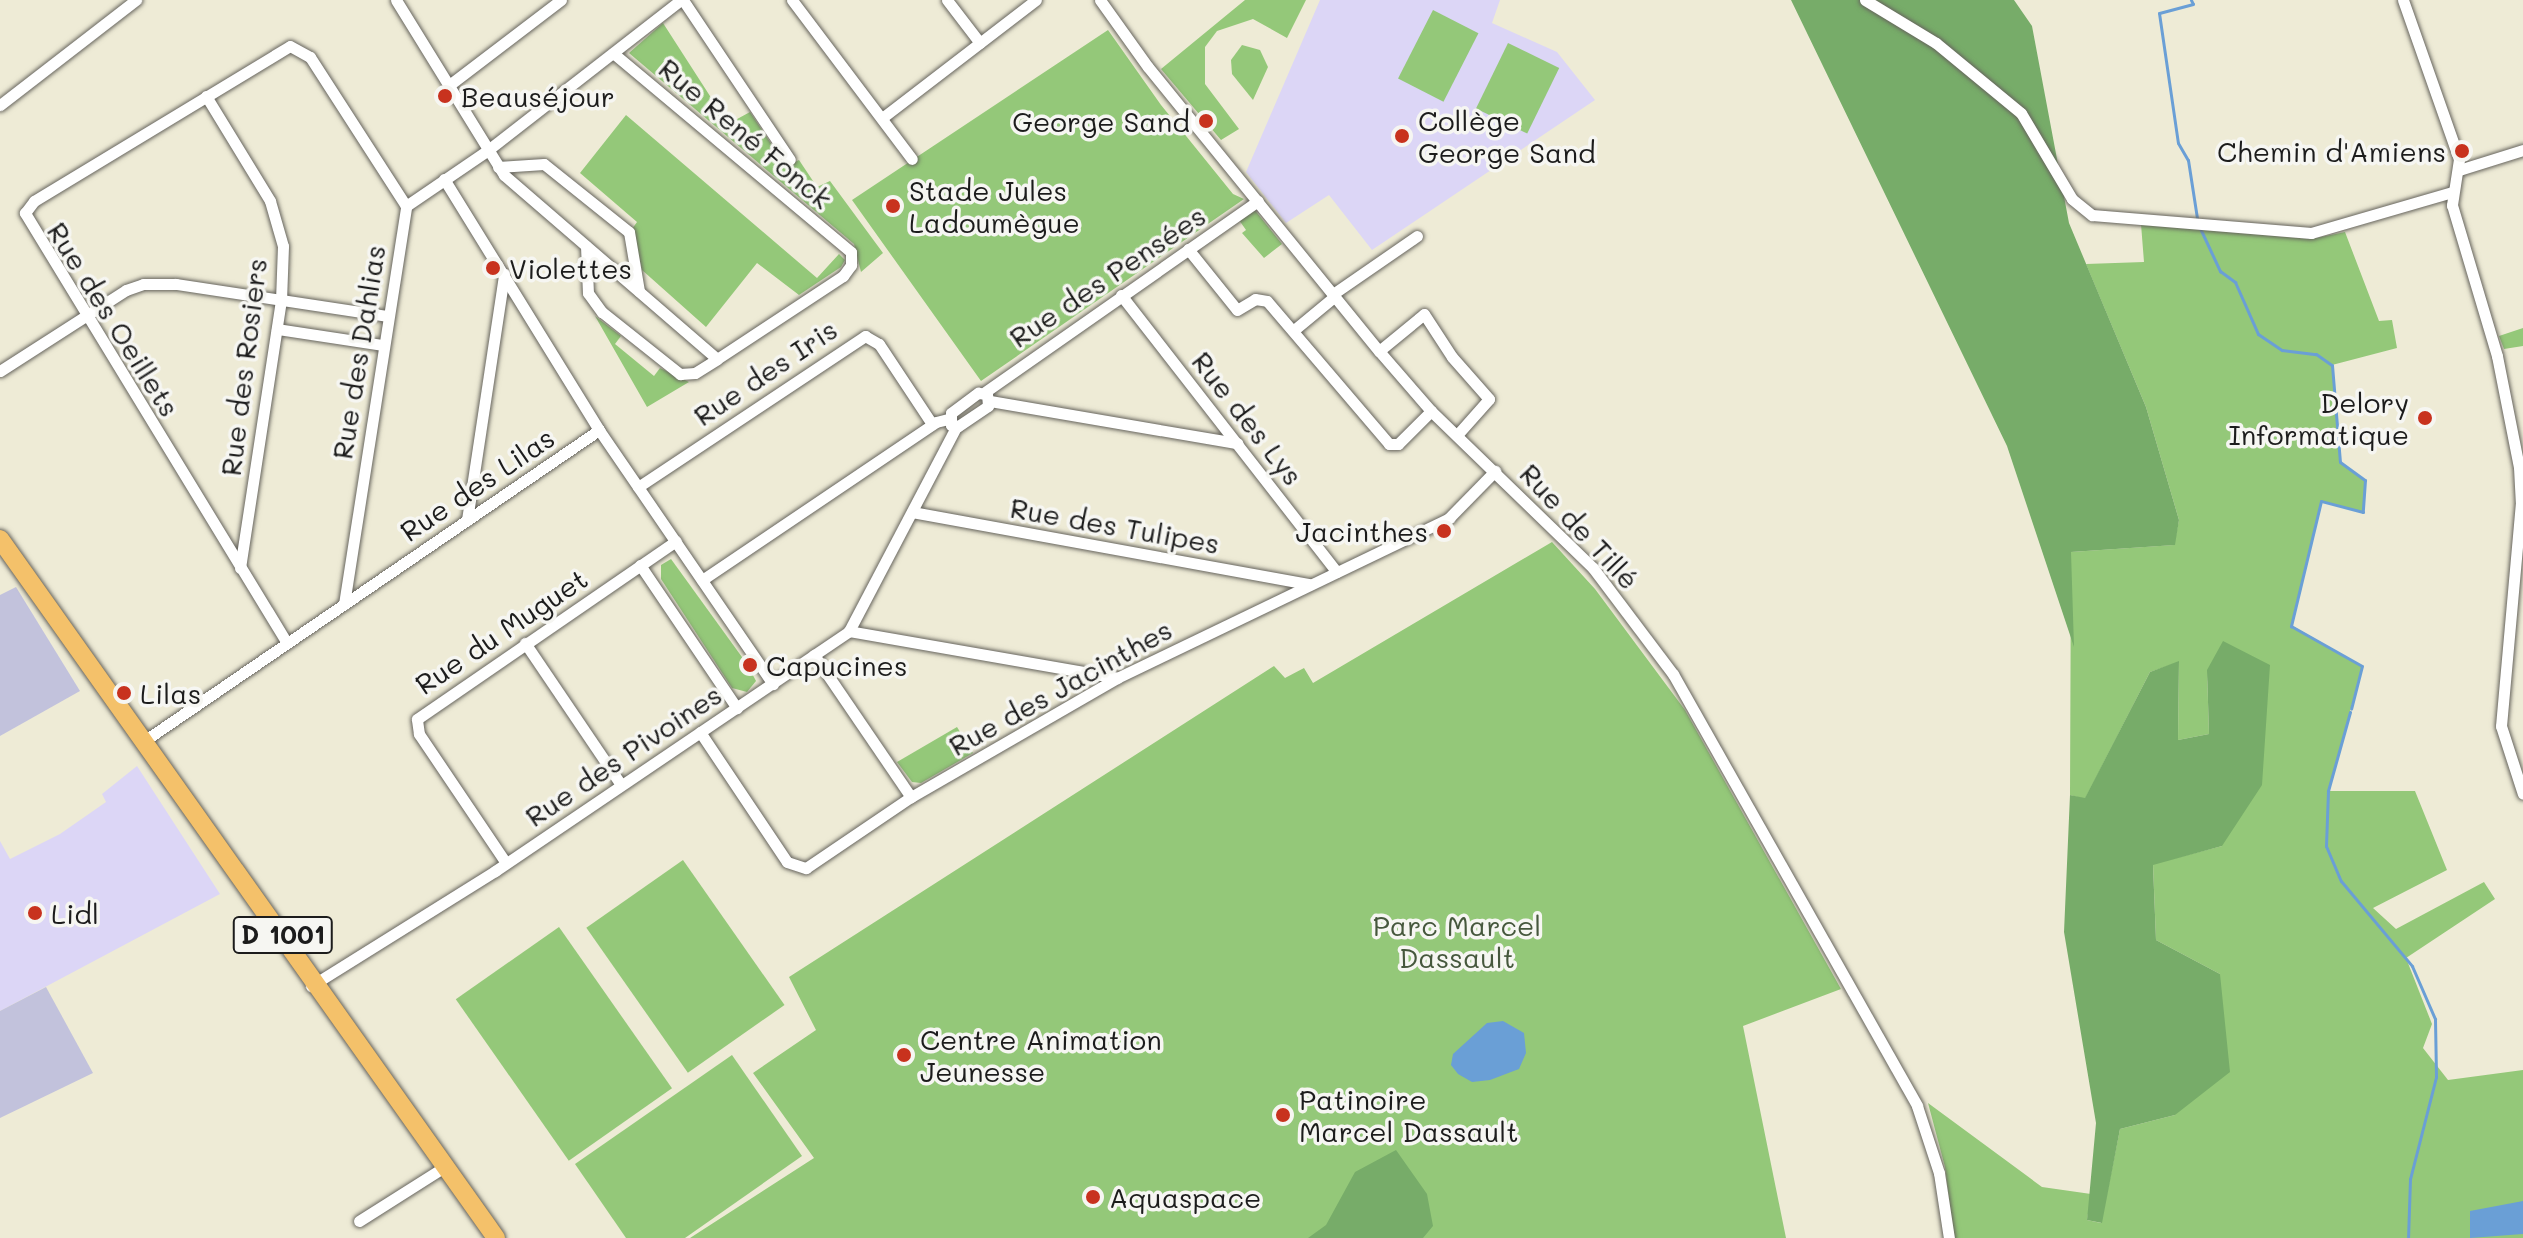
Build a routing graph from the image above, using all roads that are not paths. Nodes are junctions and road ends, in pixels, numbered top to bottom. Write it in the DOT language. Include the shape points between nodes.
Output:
graph roads {
  1 [pos="136,0"];
  2 [pos="396,0"];
  3 [pos="682,0"];
  4 [pos="792,0"];
  5 [pos="947,0"];
  6 [pos="1036,0"];
  7 [pos="1100,0"];
  8 [pos="1865,0"];
  9 [pos="2403,0"];
  10 [pos="558,1"];
  11 [pos="980,43"];
  12 [pos="613,53"];
  13 [pos="448,86"];
  14 [pos="206,96"];
  15 [pos="0,105"];
  16 [pos="882,118"];
  17 [pos="488,150"];
  18 [pos="2523,150"];
  19 [pos="912,159"];
  20 [pos="790,160"];
  21 [pos="498,167"];
  22 [pos="2459,170"];
  23 [pos="444,179"];
  24 [pos="2452,192"];
  25 [pos="1258,201"];
  26 [pos="406,206"];
  27 [pos="1417,236"];
  28 [pos="586,246"];
  29 [pos="1188,249"];
  30 [pos="504,274"];
  31 [pos="639,291"];
  32 [pos="1121,295"];
  33 [pos="1334,295"];
  34 [pos="281,300"];
  35 [pos="388,316"];
  36 [pos="84,317"];
  37 [pos="277,329"];
  38 [pos="1294,330"];
  39 [pos="383,345"];
  40 [pos="1379,351"];
  41 [pos="717,359"];
  42 [pos="0,371"];
  43 [pos="988,397"];
  44 [pos="1431,411"];
  45 [pos="952,423"];
  46 [pos="932,424"];
  47 [pos="599,430"];
  48 [pos="1457,435"];
  49 [pos="1237,443"];
  50 [pos="1495,471"];
  51 [pos="638,487"];
  52 [pos="912,512"];
  53 [pos="467,520"];
  54 [pos="0,539"];
  55 [pos="676,541"];
  56 [pos="640,565"];
  57 [pos="240,568"];
  58 [pos="1337,572"];
  59 [pos="702,580"];
  60 [pos="1311,584"];
  61 [pos="344,604"];
  62 [pos="849,631"];
  63 [pos="287,643"];
  64 [pos="525,643"];
  65 [pos="814,655"];
  66 [pos="1117,678"];
  67 [pos="773,684"];
  68 [pos="737,708"];
  69 [pos="700,732"];
  70 [pos="141,742"];
  71 [pos="621,785"];
  72 [pos="2523,794"];
  73 [pos="911,797"];
  74 [pos="506,863"];
  75 [pos="312,985"];
  76 [pos="442,1169"];
  77 [pos="359,1221"];
  78 [pos="483,1238"];
  79 [pos="496,1238"];
  80 [pos="1949,1238"];
  1 -- 15 [label="street"];
  2 -- 13 [label="street"];
  3 -- 12 [label="street"];
  3 -- 20 [label="street"];
  4 -- 16 [label="street"];
  5 -- 11 [label="street"];
  6 -- 11 [label="street"];
  7 -- 25 [label="street, Rue de Tillé"];
  8 -- 24 [label="street" via="1945,49 2021,113 2072,199 2092,215 2311,233"];
  9 -- 22 [label="street"];
  10 -- 13 [label="street"];
  11 -- 16 [label="street"];
  12 -- 17 [label="street"];
  12 -- 41 [label="street, Rue René Fonck" via="849,249 852,260 843,276"];
  13 -- 17 [label="street"];
  14 -- 26 [label="street, Rue des Oeillets" via="279,50 302,50"];
  14 -- 34 [label="street, Rue des Rosiers" via="274,210 283,246"];
  14 -- 36 [label="street, Rue des Oeillets" via="26,210 27,225"];
  16 -- 19 [label="street"];
  17 -- 21 [label="street"];
  17 -- 23 [label="street"];
  18 -- 22 [label="street"];
  21 -- 28 [label="street"];
  21 -- 31 [label="street" via="544,164 629,232"];
  22 -- 24 [label="street"];
  23 -- 26 [label="street"];
  23 -- 30 [label="street"];
  24 -- 72 [label="street" via="2453,213 2497,356 2520,477 2501,726"];
  25 -- 29 [label="street, Rue des Pensées"];
  25 -- 33 [label="street, Rue de Tillé"];
  26 -- 35 [label="street, Rue des Dahlias"];
  27 -- 33 [label="street"];
  28 -- 31 [label="street"];
  28 -- 41 [label="street" via="588,293 602,312 680,374 695,373"];
  29 -- 32 [label="street, Rue des Pensées"];
  29 -- 38 [label="street" via="1237,310 1264,298"];
  30 -- 47 [label="street"];
  30 -- 53 [label="street"];
  31 -- 41 [label="street"];
  32 -- 43 [label="street, Rue des Pensées"];
  32 -- 49 [label="street, Rue des Lys"];
  33 -- 38 [label="street"];
  33 -- 40 [label="street, Rue de Tillé"];
  34 -- 35 [label="street"];
  34 -- 36 [label="street" via="151,283 126,290"];
  34 -- 37 [label="street, Rue des Rosiers"];
  35 -- 39 [label="street, Rue des Dahlias"];
  36 -- 42 [label="street"];
  36 -- 57 [label="street, Rue des Oeillets"];
  37 -- 39 [label="street"];
  37 -- 57 [label="street, Rue des Rosiers"];
  38 -- 44 [label="street" via="1389,444 1398,444"];
  39 -- 61 [label="street, Rue des Dahlias"];
  40 -- 44 [label="street, Rue de Tillé"];
  40 -- 48 [label="street" via="1424,314 1489,399"];
  43 -- 45 [label="street, Rue des Pensées"];
  43 -- 49 [label="street"];
  44 -- 48 [label="street, Rue de Tillé"];
  45 -- 46 [label="street, Rue des Pensées"];
  45 -- 52 [label="street, Rue des Pivoines"];
  46 -- 51 [label="street, Rue des Iris" via="876,340 865,336"];
  46 -- 59 [label="street, Rue des Pensées"];
  47 -- 51 [label="street"];
  47 -- 53 [label="street, Rue des Lilas"];
  48 -- 50 [label="street, Rue de Tillé"];
  49 -- 58 [label="street, Rue des Lys"];
  50 -- 58 [label="street, Rue des Jacinthes" via="1449,518"];
  50 -- 80 [label="street, Rue de Tillé" via="1601,577 1678,682 1890,1054 1933,1148"];
  51 -- 55 [label="street"];
  52 -- 60 [label="street, Rue des Tulipes"];
  52 -- 62 [label="street, Rue des Pivoines"];
  53 -- 61 [label="street, Rue des Lilas"];
  54 -- 70 [label="main road, D 1001"];
  55 -- 56 [label="street, Rue du Muguet"];
  55 -- 59 [label="street"];
  56 -- 64 [label="street, Rue du Muguet"];
  56 -- 68 [label="street"];
  57 -- 63 [label="street, Rue des Oeillets"];
  58 -- 60 [label="street, Rue des Jacinthes"];
  59 -- 67 [label="street"];
  60 -- 66 [label="street, Rue des Jacinthes"];
  61 -- 63 [label="street, Rue des Lilas"];
  62 -- 65 [label="street, Rue des Pivoines"];
  62 -- 66 [label="street"];
  63 -- 70 [label="street, Rue des Lilas"];
  64 -- 71 [label="street"];
  64 -- 74 [label="street, Rue du Muguet" via="425,710 416,723"];
  65 -- 67 [label="street, Rue des Pivoines"];
  65 -- 73 [label="street"];
  66 -- 73 [label="street, Rue des Jacinthes"];
  67 -- 68 [label="street, Rue des Pivoines"];
  68 -- 69 [label="street, Rue des Pivoines"];
  69 -- 71 [label="street, Rue des Pivoines"];
  69 -- 73 [label="street, Rue des Jacinthes" via="794,868 811,866"];
  70 -- 75 [label="main road, D 1001"];
  71 -- 74 [label="street, Rue des Pivoines"];
  74 -- 75 [label="street, Rue des Pivoines"];
  75 -- 76 [label="main road, D 1001"];
  76 -- 77 [label="street"];
  76 -- 78 [label="main road, D 1001"];
  76 -- 79 [label="main road, D 1001"];
}
